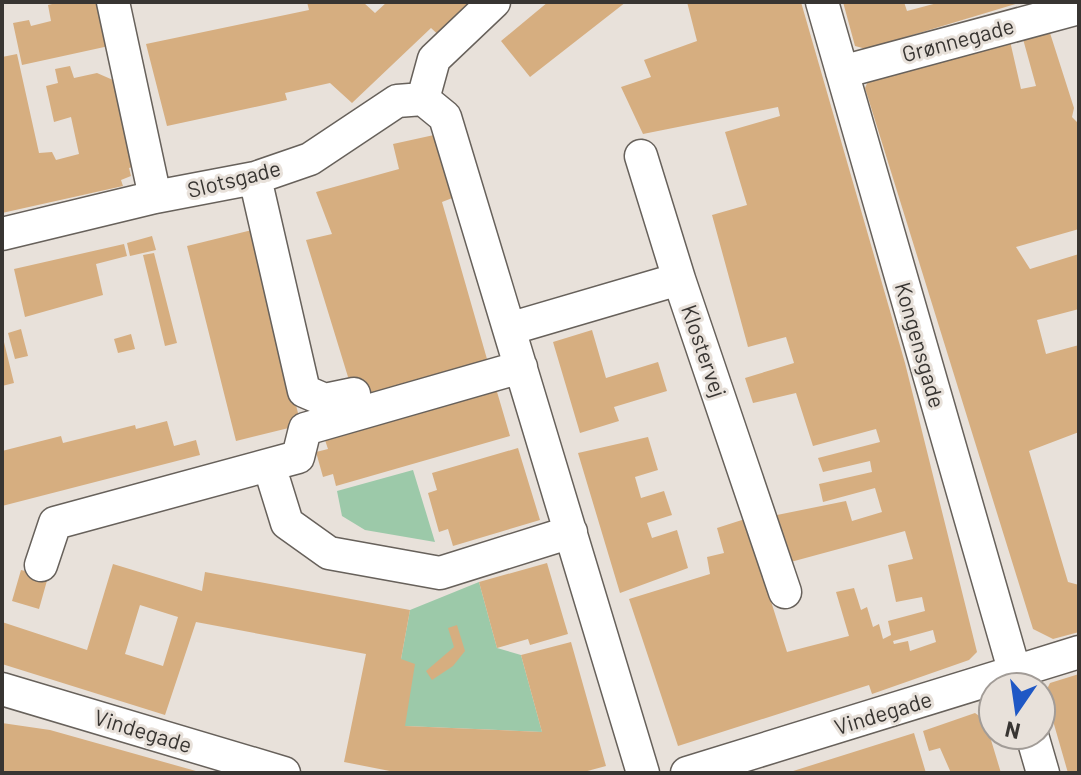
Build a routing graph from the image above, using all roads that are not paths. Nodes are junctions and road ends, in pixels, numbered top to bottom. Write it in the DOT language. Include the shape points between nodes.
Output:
graph roads {
  1 [pos="113,2"];
  2 [pos="494,2"];
  3 [pos="822,2"];
  4 [pos="1077,8"];
  5 [pos="842,72"];
  6 [pos="423,99"];
  7 [pos="641,156"];
  8 [pos="255,178"];
  9 [pos="155,197"];
  10 [pos="2,234"];
  11 [pos="679,279"];
  12 [pos="509,329"];
  13 [pos="521,367"];
  14 [pos="354,394"];
  15 [pos="269,465"];
  16 [pos="571,532"];
  17 [pos="41,565"];
  18 [pos="785,592"];
  19 [pos="1079,652"];
  20 [pos="1014,671"];
  21 [pos="1037,671"];
  22 [pos="2,689"];
  23 [pos="977,691"];
  24 [pos="1037,751"];
  25 [pos="284,773"];
  26 [pos="643,773"];
  27 [pos="687,773"];
  28 [pos="1043,773"];
  1 -- 9 [label="street"];
  2 -- 6 [label="street" via="434,59"];
  3 -- 5 [label="street, Kongensgade"];
  4 -- 5 [label="street, Grønnegade"];
  5 -- 20 [label="street, Kongensgade"];
  6 -- 8 [label="street, Slotsgade" via="397,101 310,159"];
  6 -- 12 [label="street" via="445,117"];
  7 -- 11 [label="street"];
  8 -- 9 [label="street, Slotsgade"];
  8 -- 14 [label="street" via="304,391 325,400"];
  9 -- 10 [label="street, Slotsgade"];
  11 -- 12 [label="street, Klostervej"];
  11 -- 18 [label="street, Klostervej"];
  12 -- 13 [label="street"];
  13 -- 15 [label="street" via="305,429 298,457"];
  13 -- 16 [label="street"];
  15 -- 16 [label="street" via="287,523 329,553 440,573"];
  15 -- 17 [label="street" via="55,523"];
  16 -- 26 [label="street"];
  19 -- 21 [label="street, Vindegade"];
  22 -- 25 [label="street, Vindegade"];
  23 -- 27 [label="street, Vindegade"];
  24 -- 28 [label="street"];
}
